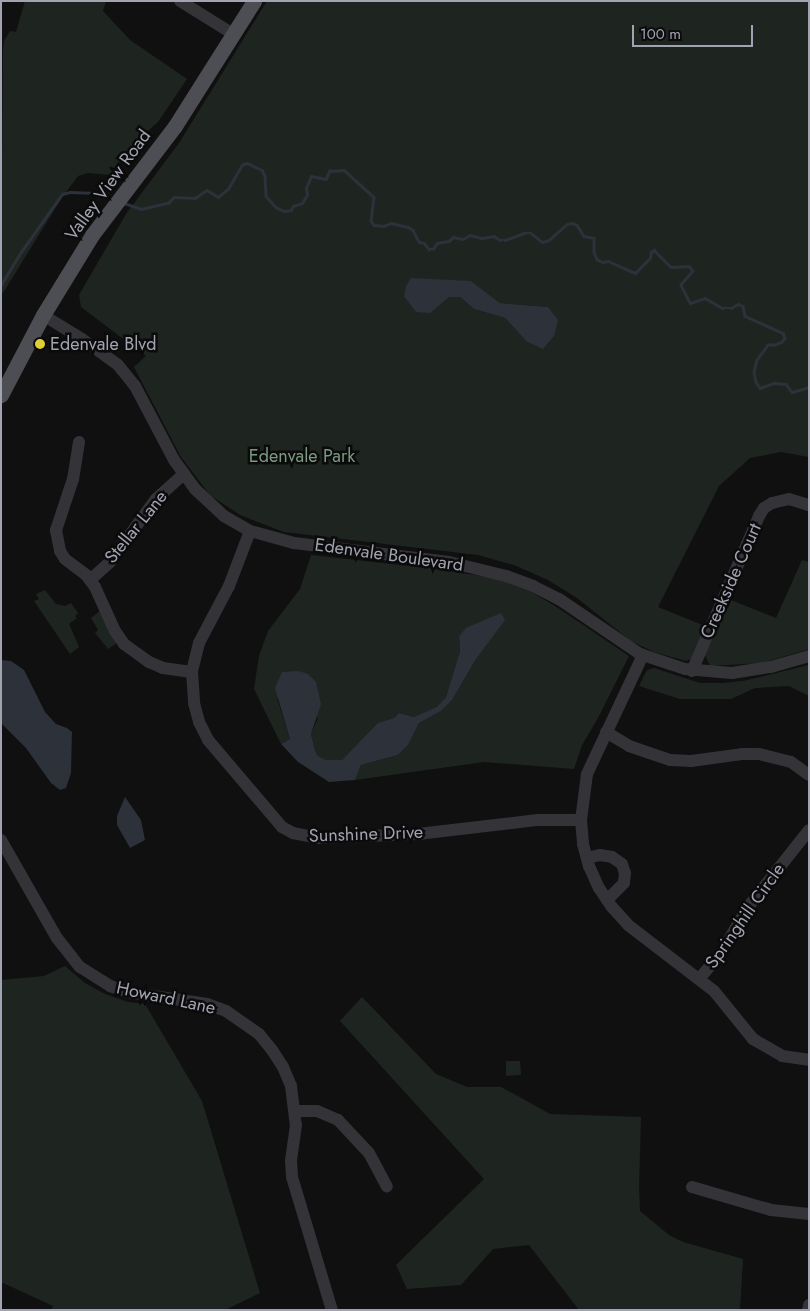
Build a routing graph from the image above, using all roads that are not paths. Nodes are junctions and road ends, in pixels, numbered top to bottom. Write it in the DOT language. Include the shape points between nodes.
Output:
graph roads {
  1 [pos="180,1"];
  2 [pos="254,1"];
  3 [pos="233,34"];
  4 [pos="43,315"];
  5 [pos="1,395"];
  6 [pos="79,442"];
  7 [pos="184,475"];
  8 [pos="809,505"];
  9 [pos="250,531"];
  10 [pos="90,580"];
  11 [pos="644,655"];
  12 [pos="809,656"];
  13 [pos="692,671"];
  14 [pos="192,672"];
  15 [pos="606,732"];
  16 [pos="809,775"];
  17 [pos="581,820"];
  18 [pos="809,830"];
  19 [pos="1,840"];
  20 [pos="587,858"];
  21 [pos="607,900"];
  22 [pos="700,978"];
  23 [pos="809,1060"];
  24 [pos="295,1111"];
  25 [pos="387,1187"];
  26 [pos="692,1187"];
  27 [pos="809,1214"];
  28 [pos="809,1305"];
  29 [pos="332,1310"];
  30 [pos="808,1310"];
  1 -- 3 [label="street"];
  2 -- 3 [label="main road, Valley View Road"];
  3 -- 4 [label="main road, Valley View Road" via="175,126 92,235"];
  4 -- 5 [label="main road, Valley View Road"];
  4 -- 7 [label="street, Edenvale Boulevard" via="118,365 144,401"];
  6 -- 10 [label="street" via="73,479 56,530 62,555"];
  7 -- 9 [label="street, Edenvale Boulevard" via="205,501"];
  7 -- 10 [label="street, Stellar Lane" via="156,499 110,562"];
  8 -- 13 [label="street, Creekside Court" via="789,499 780,500 759,516"];
  9 -- 11 [label="street, Edenvale Boulevard" via="294,543 449,562 506,576 559,599"];
  9 -- 14 [label="street, Sunshine Drive" via="229,586 199,643"];
  10 -- 14 [label="street" via="124,644 163,668"];
  11 -- 13 [label="street, Edenvale Boulevard"];
  11 -- 15 [label="street"];
  12 -- 13 [label="street, Edenvale Boulevard" via="752,671"];
  14 -- 17 [label="street, Sunshine Drive" via="194,703 208,740 272,818 293,833 355,843 538,820"];
  15 -- 16 [label="street" via="636,749 670,760 759,754 791,762"];
  15 -- 17 [label="street" via="588,774"];
  17 -- 20 [label="street"];
  18 -- 22 [label="street, Springhill Circle" via="748,907 721,953"];
  19 -- 24 [label="street, Howard Lane" via="57,938 80,967 110,986 207,1004 244,1022 263,1039 283,1067"];
  20 -- 21 [label="street"];
  20 -- 21 [label="street" via="612,857 622,864 624,883"];
  21 -- 22 [label="street" via="628,925"];
  22 -- 23 [label="street" via="754,1039 782,1056"];
  24 -- 25 [label="street" via="317,1111 338,1120 369,1153"];
  24 -- 29 [label="street, Howard Lane" via="292,1177"];
  26 -- 27 [label="street" via="771,1210"];
  28 -- 30 [label="street"];
}
